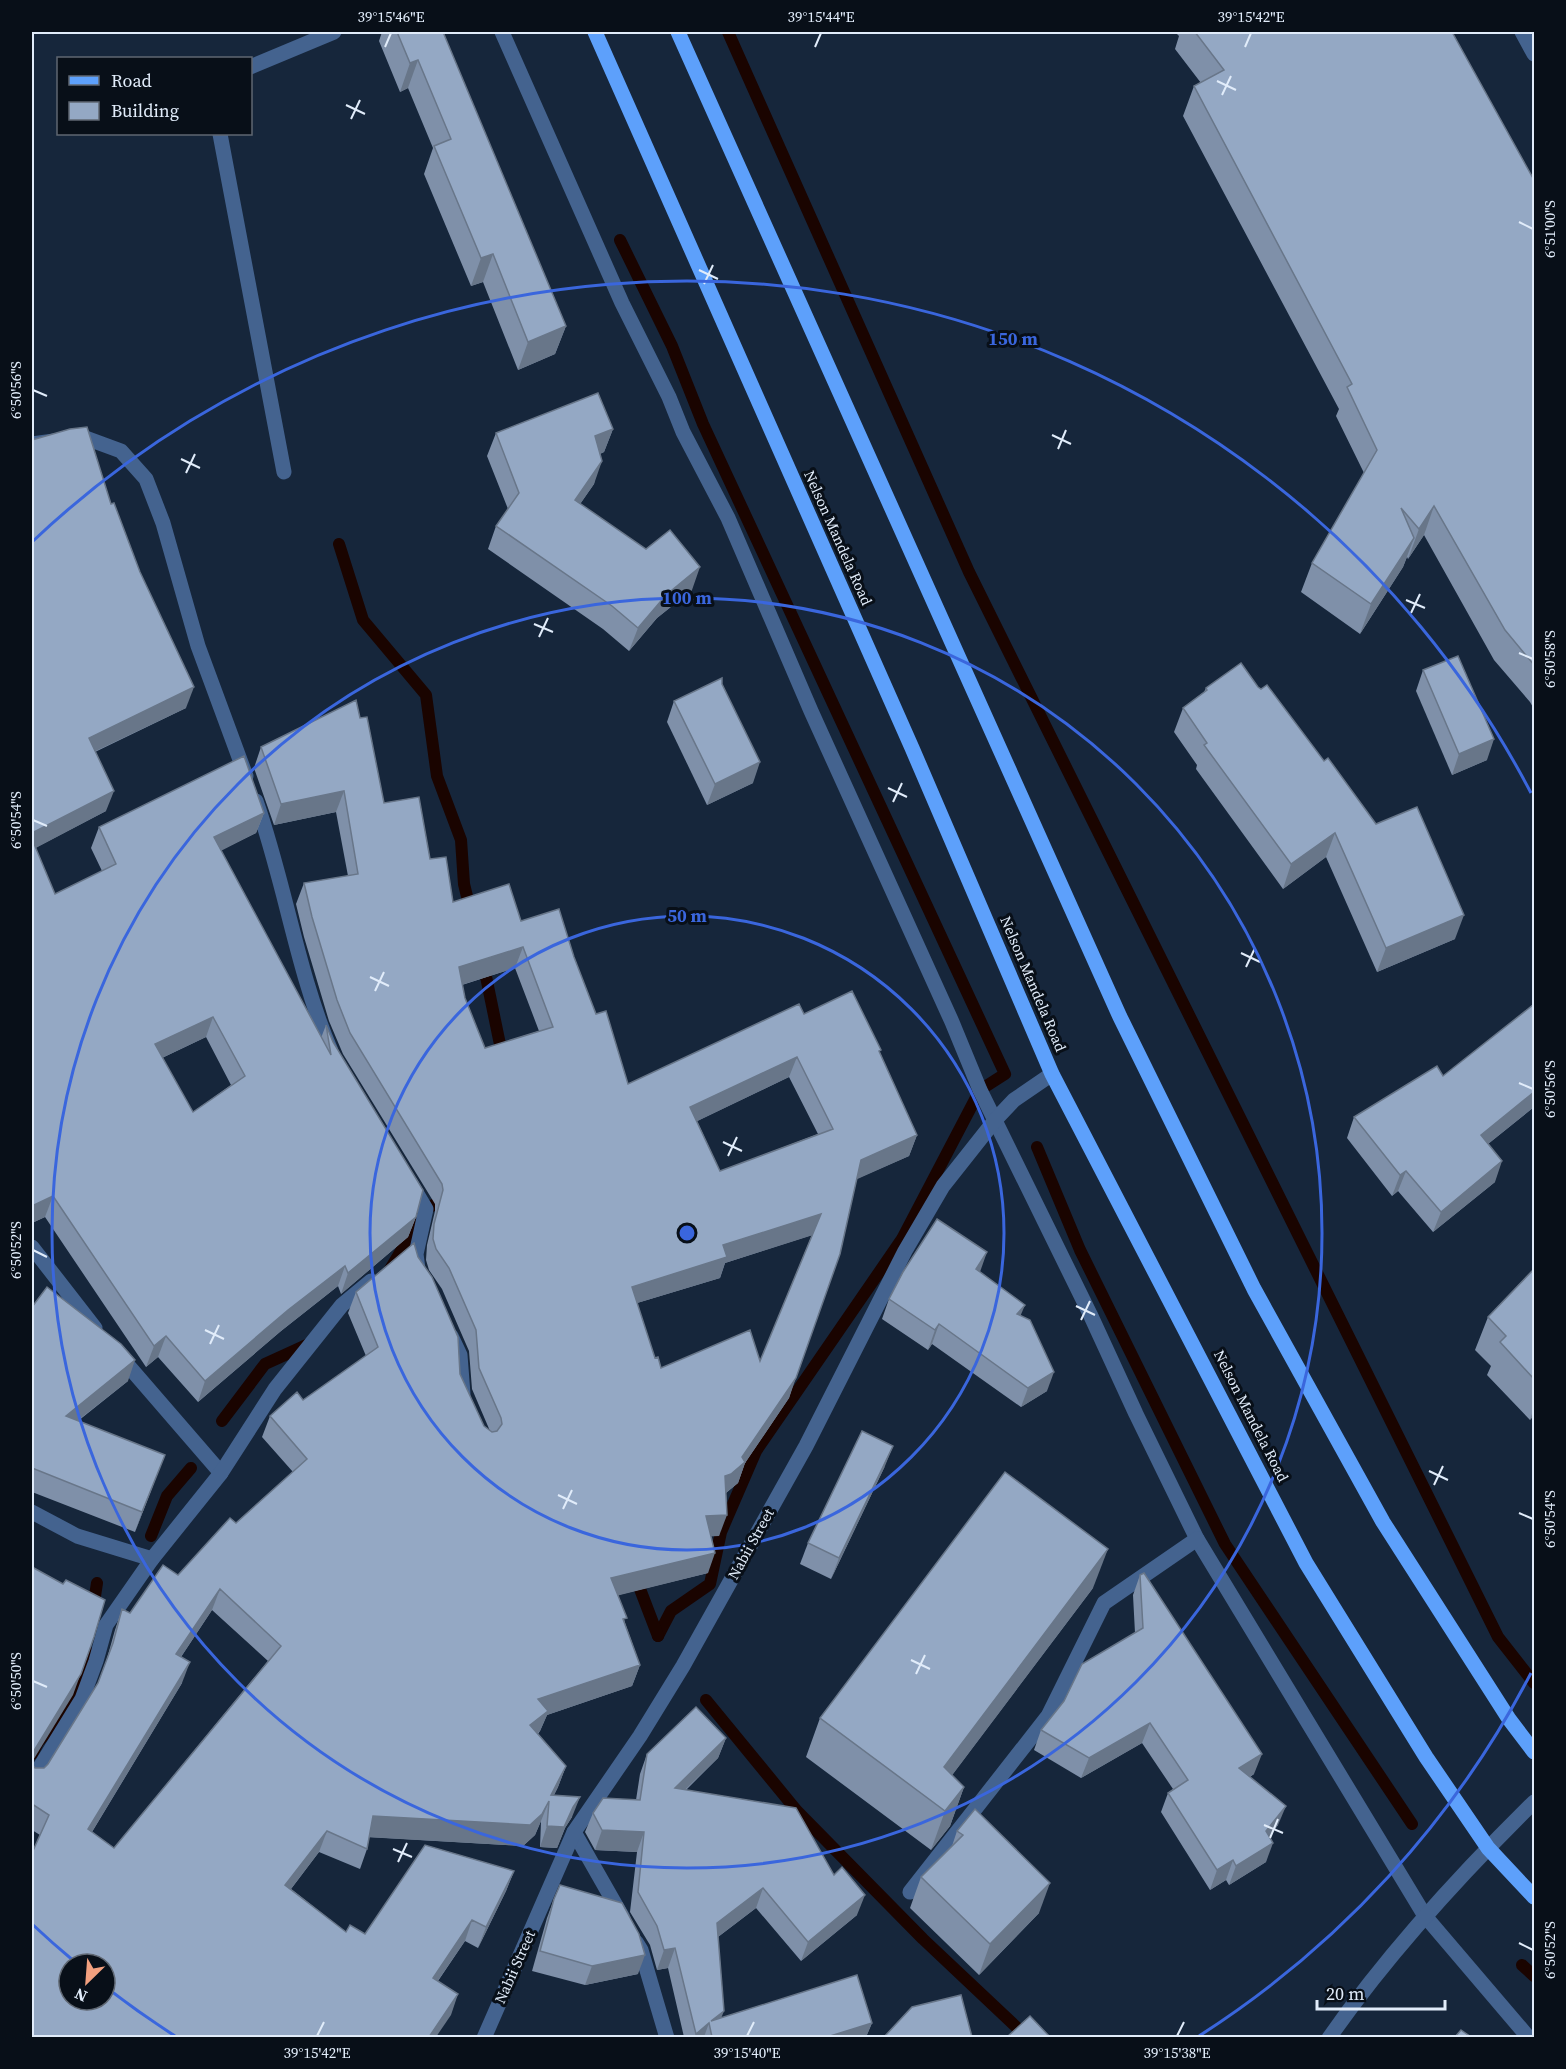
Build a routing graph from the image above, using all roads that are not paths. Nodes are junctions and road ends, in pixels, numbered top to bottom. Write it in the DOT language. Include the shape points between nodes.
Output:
graph roads {
  1 [pos="334,32"];
  2 [pos="502,32"];
  3 [pos="595,32"];
  4 [pos="678,32"];
  5 [pos="1522,32"];
  6 [pos="1534,54"];
  7 [pos="252,66"];
  8 [pos="220,135"];
  9 [pos="32,444"];
  10 [pos="284,472"];
  11 [pos="340,1068"];
  12 [pos="1052,1074"];
  13 [pos="996,1119"];
  14 [pos="400,1165"];
  15 [pos="417,1244"];
  16 [pos="32,1247"];
  17 [pos="401,1257"];
  18 [pos="384,1271"];
  19 [pos="427,1283"];
  20 [pos="444,1319"];
  21 [pos="471,1412"];
  22 [pos="221,1473"];
  23 [pos="32,1512"];
  24 [pos="1197,1539"];
  25 [pos="152,1559"];
  26 [pos="1534,1752"];
  27 [pos="32,1780"];
  28 [pos="1534,1802"];
  29 [pos="574,1832"];
  30 [pos="1488,1848"];
  31 [pos="910,1892"];
  32 [pos="1534,1898"];
  33 [pos="1425,1916"];
  34 [pos="484,2037"];
  35 [pos="667,2037"];
  36 [pos="1329,2037"];
  37 [pos="1529,2037"];
  1 -- 7 [label="street"];
  2 -- 13 [label="street" via="622,303 728,518"];
  3 -- 12 [label="main road, Nelson Mandela Road" via="912,747"];
  4 -- 26 [label="main road" via="1120,1017 1249,1279 1383,1522"];
  5 -- 6 [label="street"];
  8 -- 10 [label="street"];
  9 -- 11 [label="street" via="83,437 120,451 146,479 163,523 198,646 257,804 320,1024"];
  12 -- 13 [label="street, Nabii Street" via="1014,1100"];
  12 -- 30 [label="main road, Nelson Mandela Road" via="1306,1563 1426,1757"];
  13 -- 24 [label="street"];
  13 -- 29 [label="street, Nabii Street" via="943,1186 905,1251 806,1446 683,1666"];
  14 -- 15 [label="street" via="426,1209"];
  15 -- 17 [label="street"];
  15 -- 19 [label="street" via="416,1261"];
  16 -- 22 [label="street" via="84,1316"];
  18 -- 22 [label="street" via="342,1305 275,1389"];
  20 -- 21 [label="street" via="460,1355 462,1391"];
  22 -- 25 [label="street"];
  23 -- 25 [label="street" via="77,1536"];
  24 -- 31 [label="street" via="1104,1603 1048,1716"];
  24 -- 33 [label="street"];
  25 -- 27 [label="street" via="106,1625 82,1699"];
  28 -- 30 [label="street"];
  29 -- 34 [label="street, Nabii Street"];
  29 -- 35 [label="street" via="641,1950"];
  30 -- 32 [label="main road, Nelson Mandela Road"];
  30 -- 33 [label="street"];
  33 -- 36 [label="street"];
  33 -- 37 [label="street"];
}
